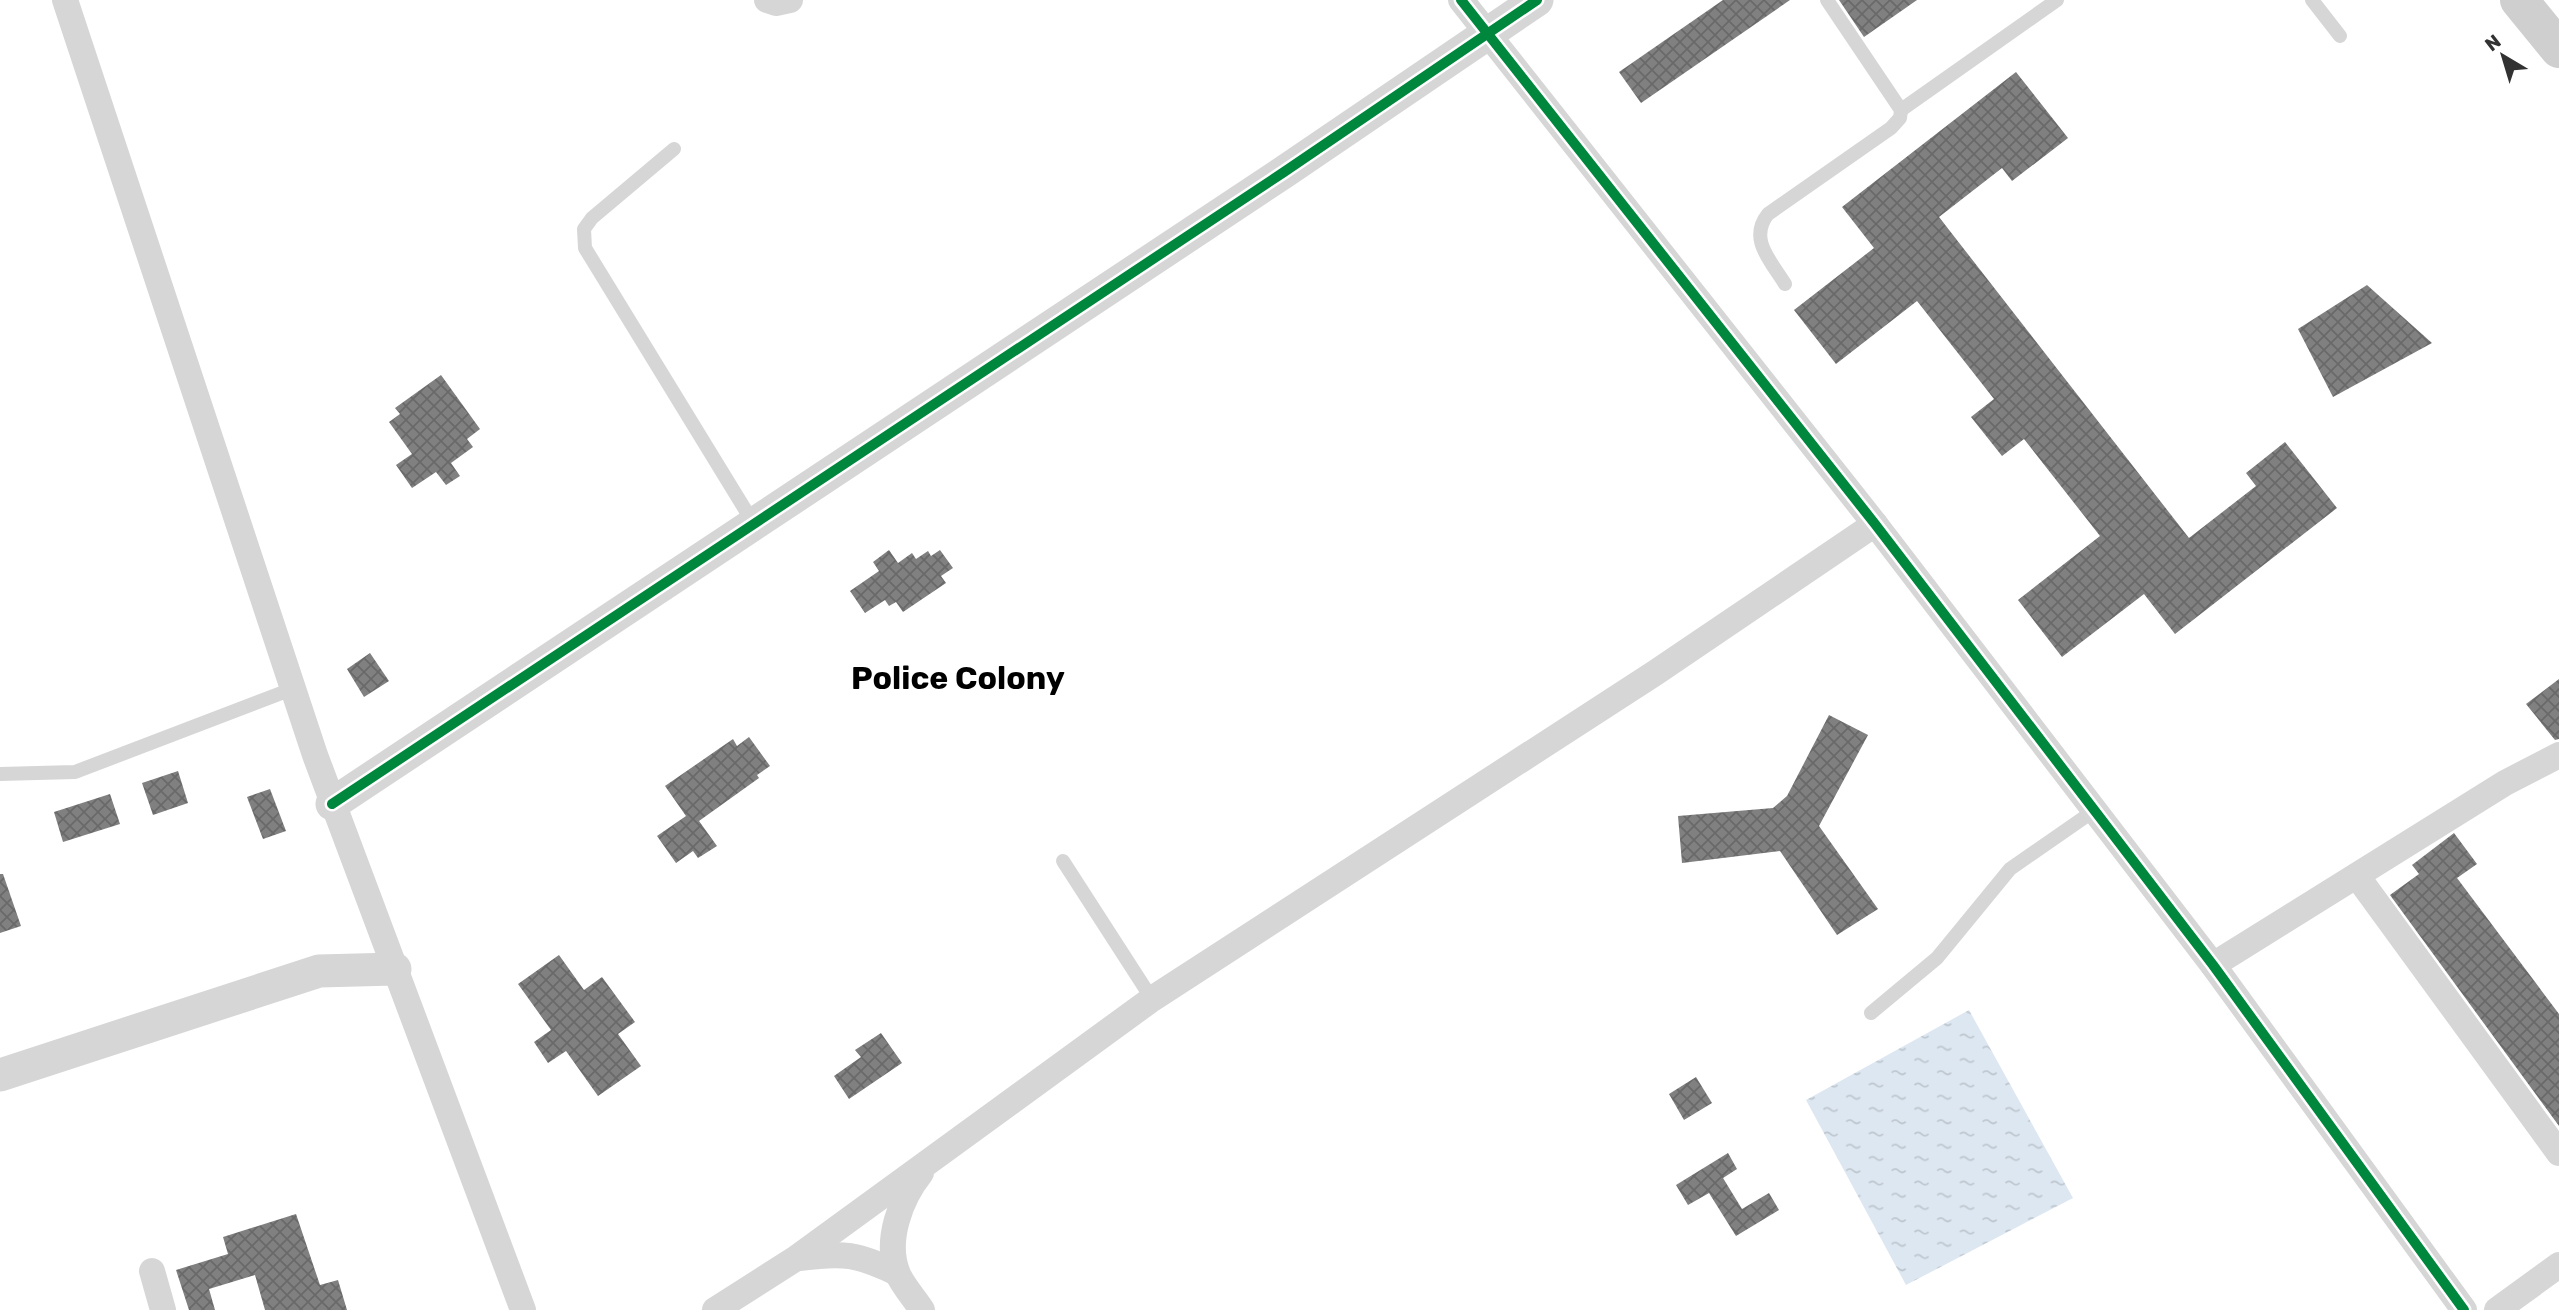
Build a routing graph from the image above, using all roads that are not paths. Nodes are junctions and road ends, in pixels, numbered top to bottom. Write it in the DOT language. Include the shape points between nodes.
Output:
graph roads {
  1 [pos="65,0"];
  2 [pos="767,0"];
  3 [pos="790,0"];
  4 [pos="1461,0"];
  5 [pos="1537,0"];
  6 [pos="1827,0"];
  7 [pos="2057,0"];
  8 [pos="2312,0"];
  9 [pos="2519,0"];
  10 [pos="1487,35"];
  11 [pos="2340,36"];
  12 [pos="2559,49"];
  13 [pos="1901,110"];
  14 [pos="674,149"];
  15 [pos="1785,284"];
  16 [pos="754,524"];
  17 [pos="1875,524"];
  18 [pos="292,689"];
  19 [pos="2559,755"];
  20 [pos="0,774"];
  21 [pos="332,804"];
  22 [pos="2095,810"];
  23 [pos="1063,861"];
  24 [pos="2357,876"];
  25 [pos="2213,965"];
  26 [pos="395,969"];
  27 [pos="1152,999"];
  28 [pos="1871,1013"];
  29 [pos="0,1075"];
  30 [pos="2559,1153"];
  31 [pos="935,1155"];
  32 [pos="795,1259"];
  33 [pos="2559,1265"];
  34 [pos="152,1271"];
  35 [pos="897,1273"];
  36 [pos="163,1310"];
  37 [pos="523,1310"];
  38 [pos="715,1310"];
  39 [pos="922,1310"];
  40 [pos="2464,1310"];
  41 [pos="2497,1310"];
  1 -- 18 [label="street"];
  2 -- 3 [label="street"];
  4 -- 10 [label="street"];
  5 -- 10 [label="street"];
  6 -- 13 [label="lane"];
  7 -- 13 [label="lane"];
  8 -- 11 [label="lane"];
  9 -- 12 [label="main road"];
  10 -- 16 [label="street"];
  10 -- 17 [label="street"];
  13 -- 15 [label="lane" via="1891,128 1768,214 1759,225 1763,249"];
  14 -- 16 [label="lane" via="592,218 584,229 585,248"];
  16 -- 21 [label="street"];
  17 -- 22 [label="street"];
  17 -- 27 [label="street" via="1655,673"];
  18 -- 20 [label="lane" via="75,772"];
  18 -- 21 [label="street"];
  19 -- 24 [label="street" via="2505,783"];
  21 -- 26 [label="street"];
  22 -- 25 [label="street"];
  22 -- 28 [label="lane" via="2010,869 1937,958"];
  23 -- 27 [label="lane"];
  24 -- 25 [label="street"];
  24 -- 30 [label="street"];
  25 -- 40 [label="street"];
  26 -- 29 [label="street" via="319,971"];
  26 -- 37 [label="street"];
  27 -- 31 [label="street"];
  31 -- 32 [label="street"];
  31 -- 35 [label="street" via="906,1191 894,1231"];
  32 -- 35 [label="street" via="838,1252 871,1260"];
  32 -- 38 [label="street"];
  33 -- 41 [label="street"];
  34 -- 36 [label="street"];
  35 -- 39 [label="street"];
}
